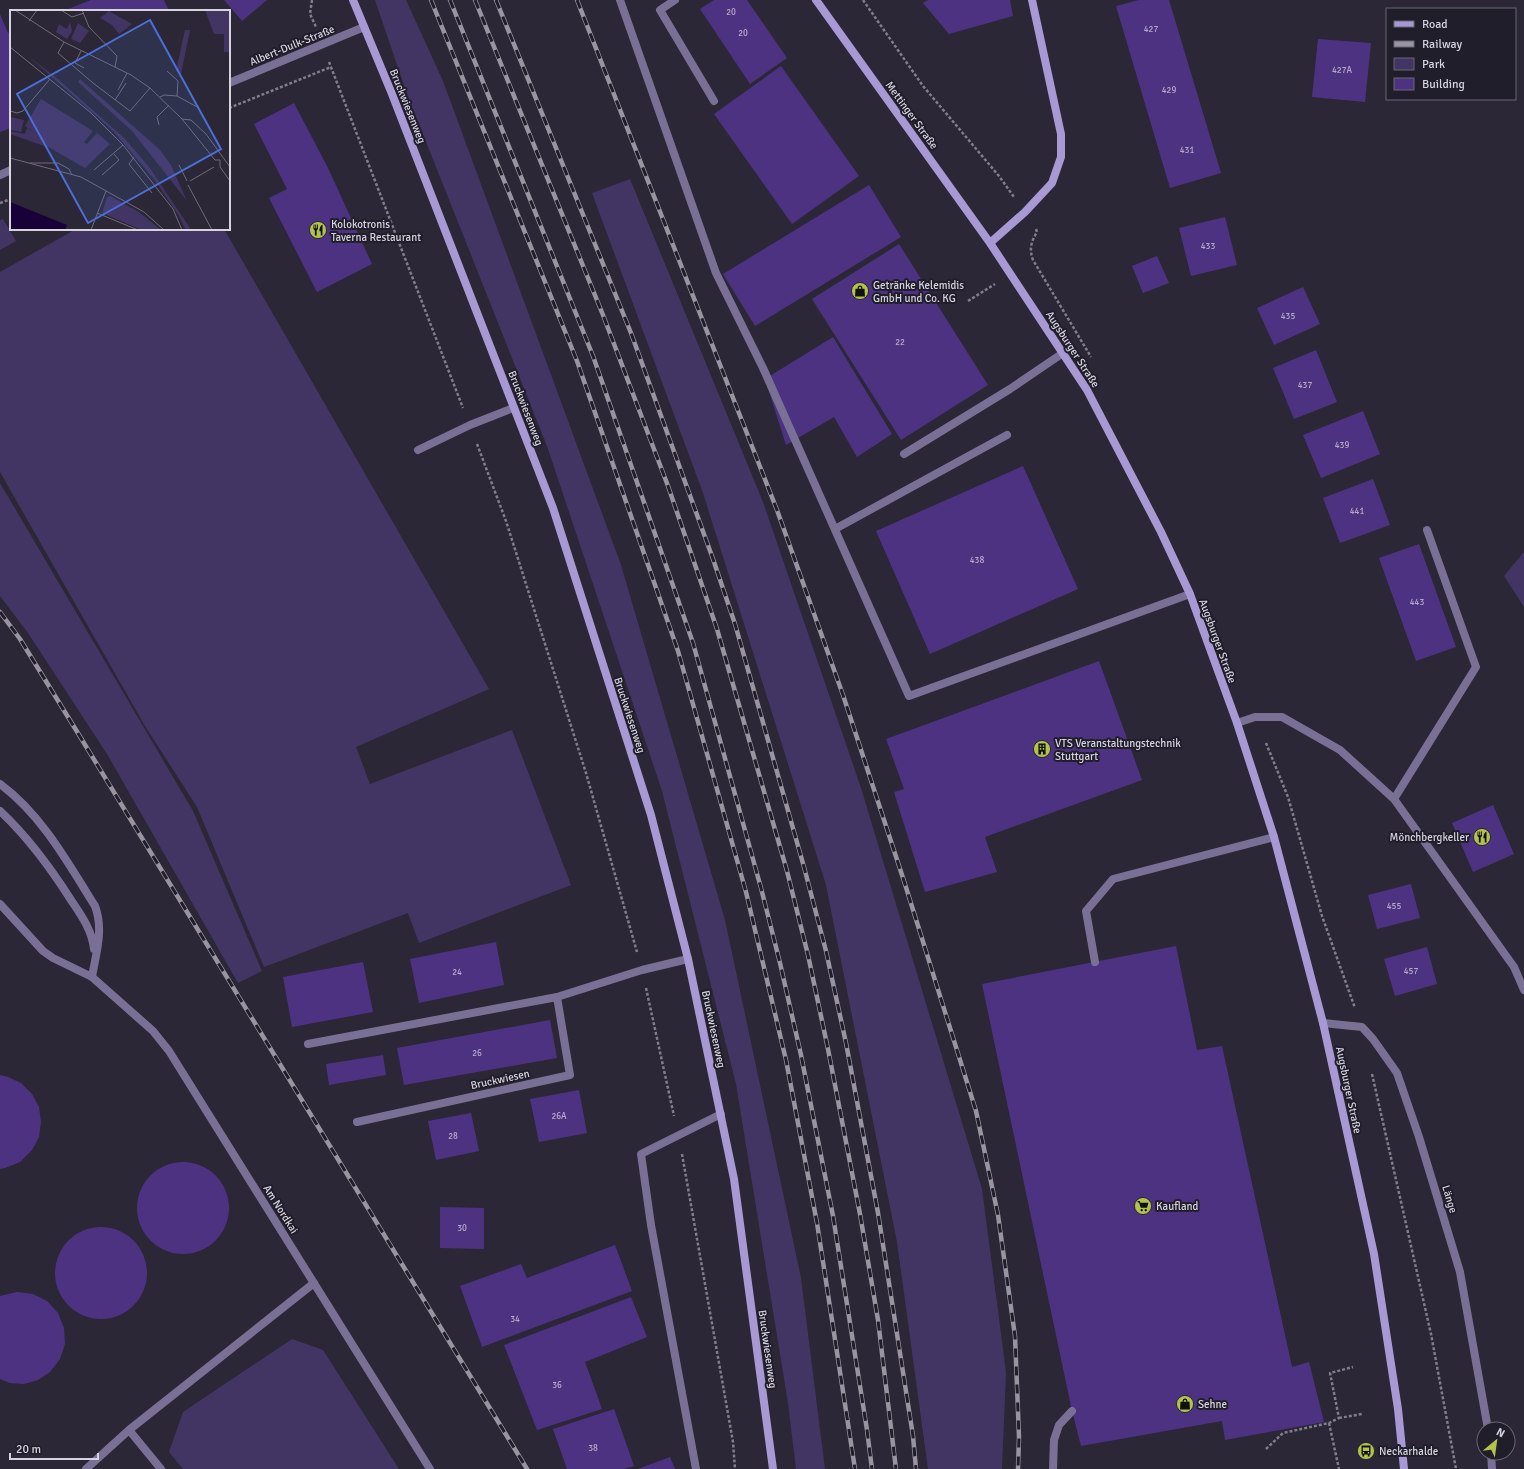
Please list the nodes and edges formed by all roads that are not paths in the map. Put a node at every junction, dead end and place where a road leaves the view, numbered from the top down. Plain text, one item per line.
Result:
1 (353, 0) edge
2 (620, 0) edge
3 (675, 0) edge
4 (816, 0) edge
5 (1032, 0) edge
6 (364, 27) junction
7 (230, 83) edge
8 (714, 100) dead end
9 (10, 170) edge
10 (0, 174) edge
11 (990, 243) junction
12 (1063, 353) junction
13 (513, 408) junction
14 (1006, 435) dead end
15 (418, 450) dead end
16 (904, 454) dead end
17 (835, 529) junction
18 (1427, 530) dead end
19 (1190, 594) junction
20 (1237, 723) junction
21 (0, 784) edge
22 (1394, 799) junction
23 (0, 811) edge
24 (1274, 837) junction
25 (0, 904) edge
26 (95, 958) junction
27 (688, 959) junction
28 (1095, 962) dead end
29 (92, 977) junction
30 (1524, 990) edge
31 (557, 997) junction
32 (1323, 1023) junction
33 (308, 1044) dead end
34 (720, 1114) junction
35 (357, 1122) dead end
36 (314, 1283) junction
37 (1072, 1411) dead end
38 (1487, 1421) edge
39 (130, 1430) junction
40 (86, 1469) edge
41 (161, 1469) edge
42 (430, 1469) edge
43 (696, 1469) edge
44 (773, 1469) edge
45 (1053, 1469) edge
46 (1404, 1469) edge

1 - 6 street, Bruckwiesenweg
2 - 17 street
3 - 8 street
4 - 11 street, Mettinger Straße
5 - 11 street
6 - 7 street, Albert-Dulk-Straße
6 - 13 street, Bruckwiesenweg
9 - 10 street
11 - 12 street, Augsburger Straße
12 - 16 street
12 - 19 street, Augsburger Straße
13 - 15 street
13 - 27 street, Bruckwiesenweg
14 - 17 street
17 - 19 street
18 - 22 street
19 - 20 street, Augsburger Straße
20 - 22 street
20 - 24 street, Augsburger Straße
21 - 26 street
22 - 30 street
23 - 26 street
24 - 28 street
24 - 32 street, Augsburger Straße
25 - 29 street, Am Nordkai
26 - 29 street
27 - 31 street
27 - 34 street, Bruckwiesenweg
29 - 36 street, Am Nordkai
31 - 33 street
31 - 35 street, Bruckwiesen
32 - 38 street, Länge
32 - 46 street, Augsburger Straße
34 - 43 street
34 - 44 street, Bruckwiesenweg
36 - 39 street
36 - 42 street, Am Nordkai
37 - 45 street
39 - 40 street
39 - 41 street

